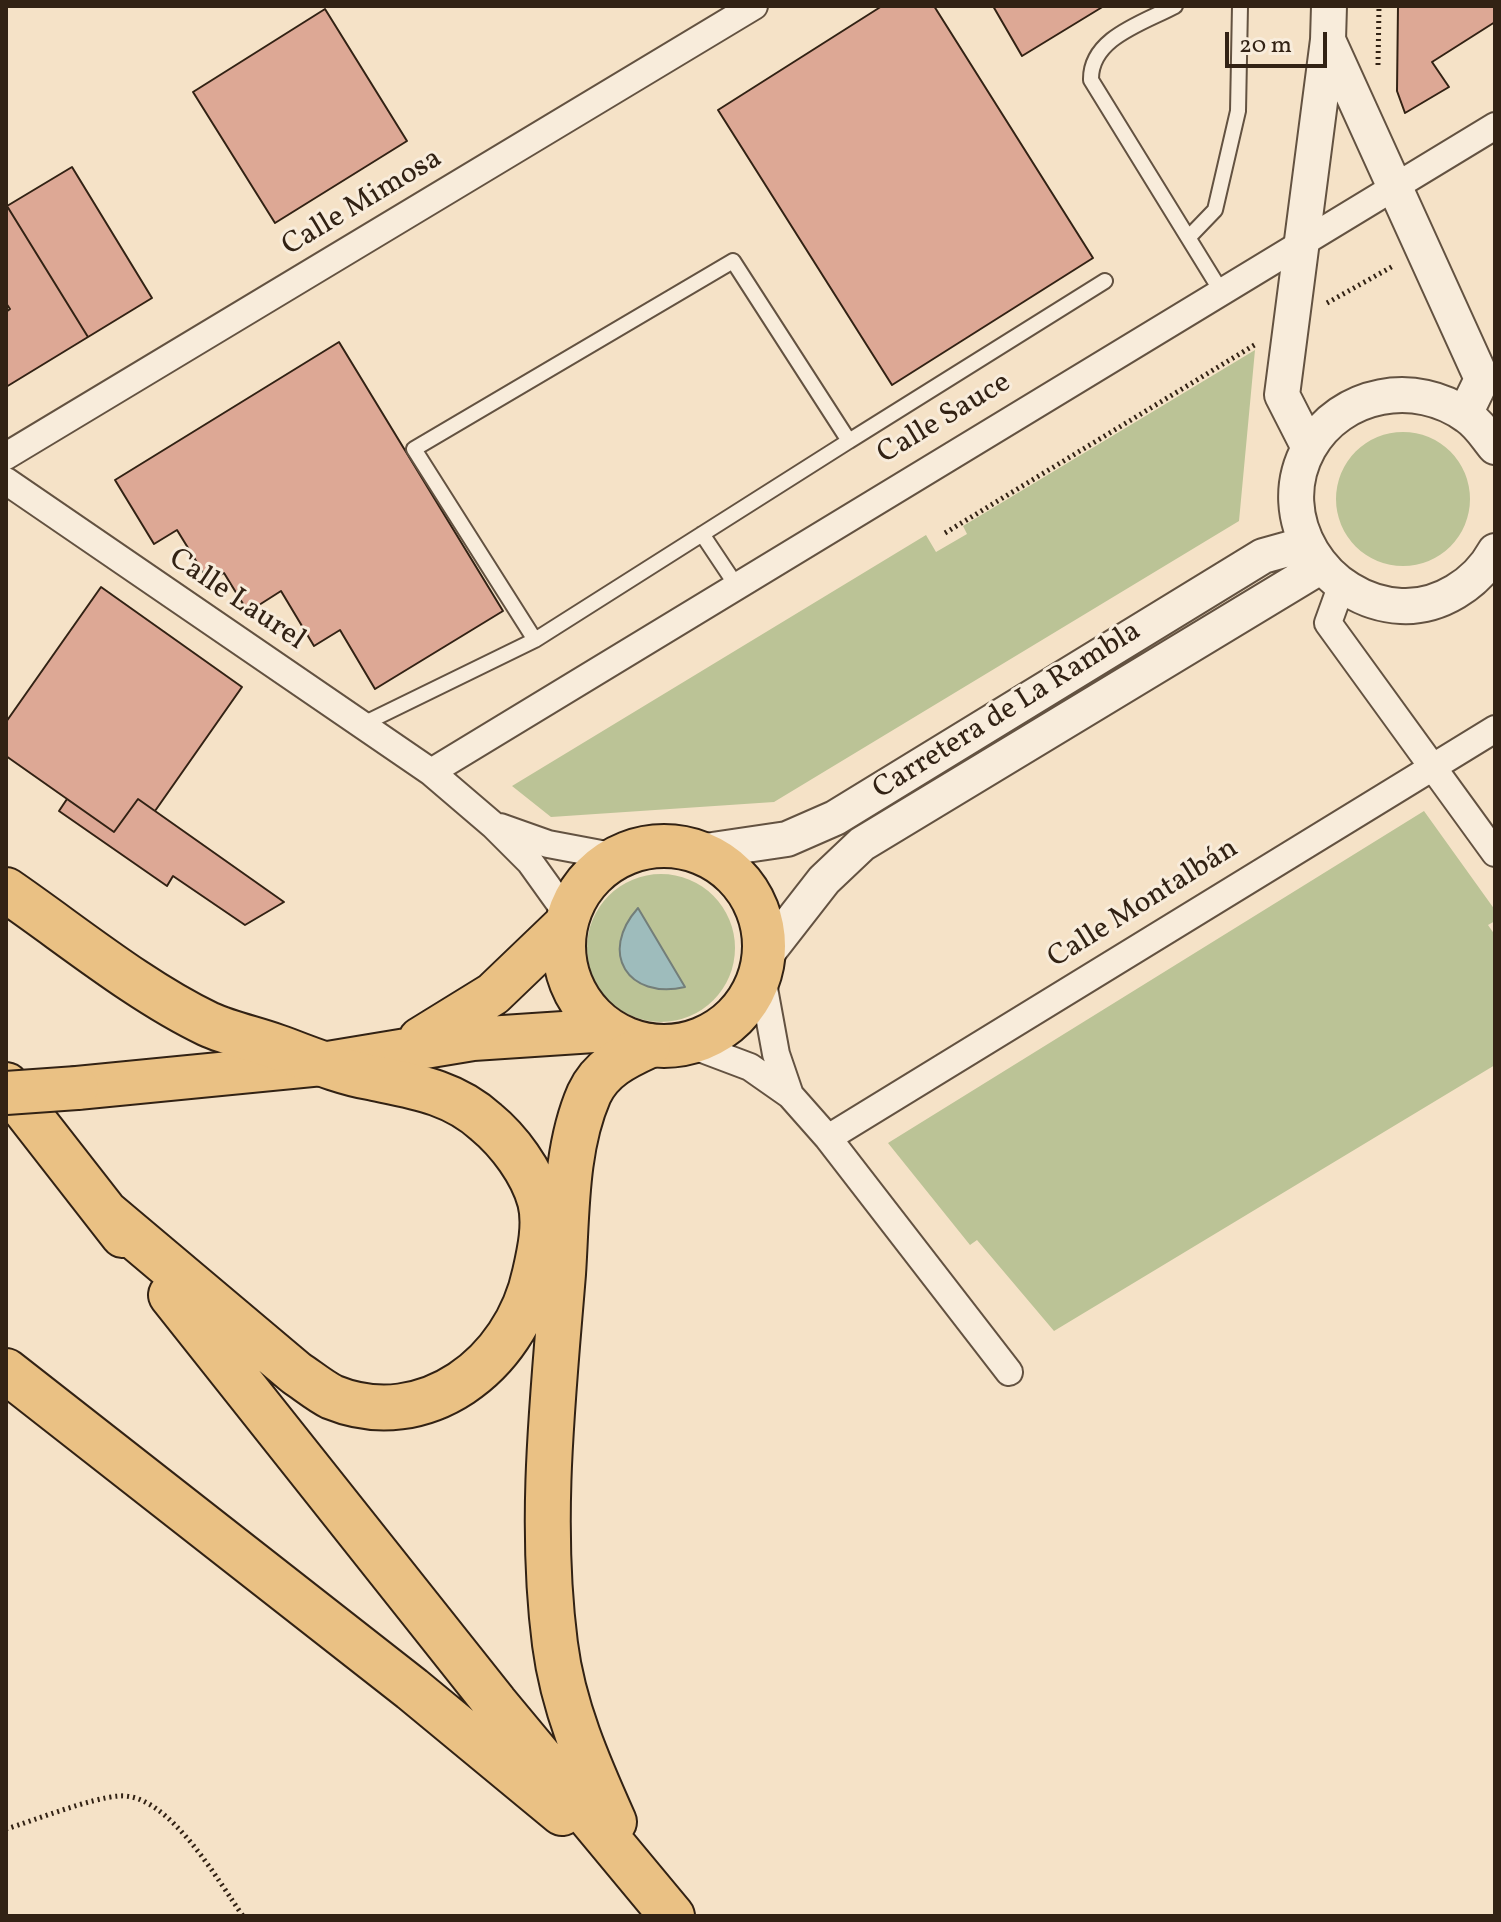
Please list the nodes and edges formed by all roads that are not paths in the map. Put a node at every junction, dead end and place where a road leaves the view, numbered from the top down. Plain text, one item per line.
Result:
1 (754, 6) edge
2 (1175, 6) edge
3 (1240, 6) edge
4 (1329, 6) edge
5 (1328, 40) junction
6 (1495, 126) edge
7 (1395, 187) junction
8 (1189, 237) junction
9 (1299, 244) junction
10 (1105, 281) dead end
11 (1221, 291) junction
12 (1485, 430) edge
13 (849, 441) junction
14 (1309, 448) junction
15 (6, 456) edge
16 (6, 481) edge
17 (702, 534) junction
18 (1495, 551) edge
19 (1322, 566) junction
20 (736, 585) junction
21 (535, 640) junction
22 (361, 725) junction
23 (1495, 729) edge
24 (1430, 766) junction
25 (431, 772) junction
26 (493, 825) junction
27 (699, 852) junction
28 (1495, 853) edge
29 (617, 857) junction
30 (6, 890) edge
31 (567, 920) junction
32 (763, 964) junction
33 (649, 1040) junction
34 (398, 1051) junction
35 (322, 1064) junction
36 (6, 1085) edge
37 (6, 1093) edge
38 (790, 1095) junction
39 (828, 1138) junction
40 (105, 1212) junction
41 (6, 1371) edge
42 (1009, 1372) dead end
43 (636, 1872) junction
44 (672, 1916) edge

1 - 15 street, Calle Mimosa
2 - 8 lane
3 - 8 lane
4 - 5 street
5 - 7 street
5 - 9 street
6 - 7 street, Calle Sauce
7 - 9 street, Calle Sauce
7 - 12 street
8 - 11 lane
9 - 11 street, Calle Sauce
9 - 14 street
10 - 13 lane
11 - 20 street, Calle Sauce
12 - 14 street
13 - 17 lane
13 - 21 lane
14 - 19 street
16 - 22 street, Calle Laurel
17 - 20 lane
17 - 21 lane
18 - 19 street
19 - 24 street
19 - 27 street, Carretera de La Rambla
19 - 32 street, Carretera de La Rambla
20 - 25 street, Calle Sauce
21 - 22 lane
22 - 25 street, Calle Laurel
23 - 24 street, Calle Montalbán
24 - 28 street
24 - 39 street, Calle Montalbán
25 - 26 street, Calle Laurel
26 - 29 street
26 - 31 street, Calle Laurel
27 - 29 main road
27 - 32 main road
29 - 31 main road
30 - 35 highway
31 - 33 main road
31 - 34 main road
32 - 33 main road
32 - 38 street
33 - 34 main road
33 - 38 street
33 - 43 highway
34 - 35 main road
35 - 37 main road, bridge
35 - 40 highway
36 - 40 highway
38 - 39 street
39 - 42 street
40 - 43 highway
41 - 43 highway
43 - 44 highway

